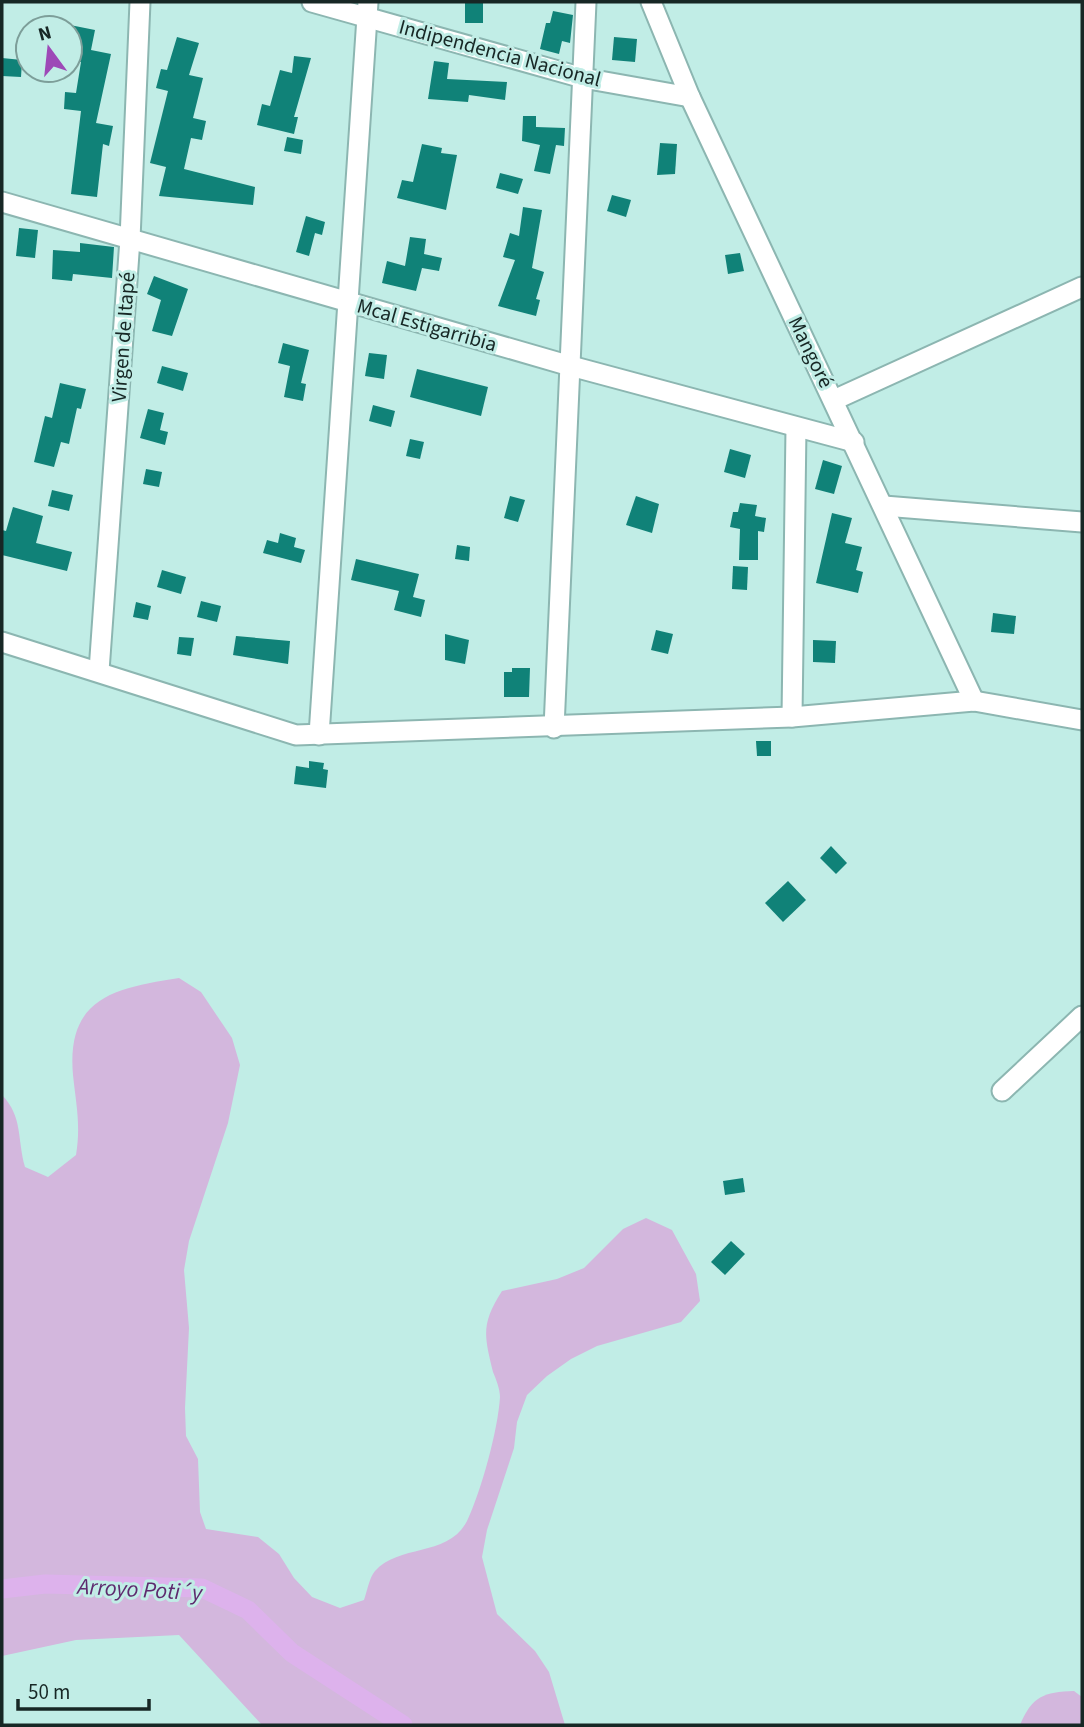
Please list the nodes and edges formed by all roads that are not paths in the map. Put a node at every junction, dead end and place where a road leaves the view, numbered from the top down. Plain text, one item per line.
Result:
1 (140, 2) edge
2 (312, 2) edge
3 (586, 2) edge
4 (651, 2) edge
5 (368, 9) edge
6 (583, 79) junction
7 (690, 97) junction
8 (2, 202) edge
9 (130, 239) junction
10 (1082, 287) edge
11 (350, 303) junction
12 (568, 365) junction
13 (834, 400) junction
14 (796, 428) junction
15 (854, 442) junction
16 (884, 506) junction
17 (1082, 522) edge
18 (2, 642) edge
19 (99, 671) junction
20 (974, 701) junction
21 (792, 717) junction
22 (1082, 720) edge
23 (554, 728) junction
24 (319, 735) junction
25 (1082, 1016) edge
26 (1002, 1091) dead end

1 - 9 street, Virgen de Itapé
2 - 5 street, Indipendencia Nacional
3 - 6 street
4 - 7 street, Mangoré
5 - 6 street, Indipendencia Nacional
5 - 11 street
6 - 7 street, Indipendencia Nacional
6 - 12 street
7 - 13 street, Mangoré
8 - 9 street, Mcal Estigarribia
9 - 11 street, Mcal Estigarribia
9 - 19 street, Virgen de Itapé
10 - 13 street
11 - 12 street, Mcal Estigarribia
11 - 24 street
12 - 14 street, Mcal Estigarribia
12 - 23 street
13 - 15 street, Mangoré
14 - 15 street, Mcal Estigarribia
14 - 21 street
15 - 16 street, Mangoré
16 - 17 street
16 - 20 street, Mangoré
18 - 19 street
19 - 24 street
20 - 21 street
20 - 22 street
21 - 23 street
23 - 24 street
25 - 26 street

